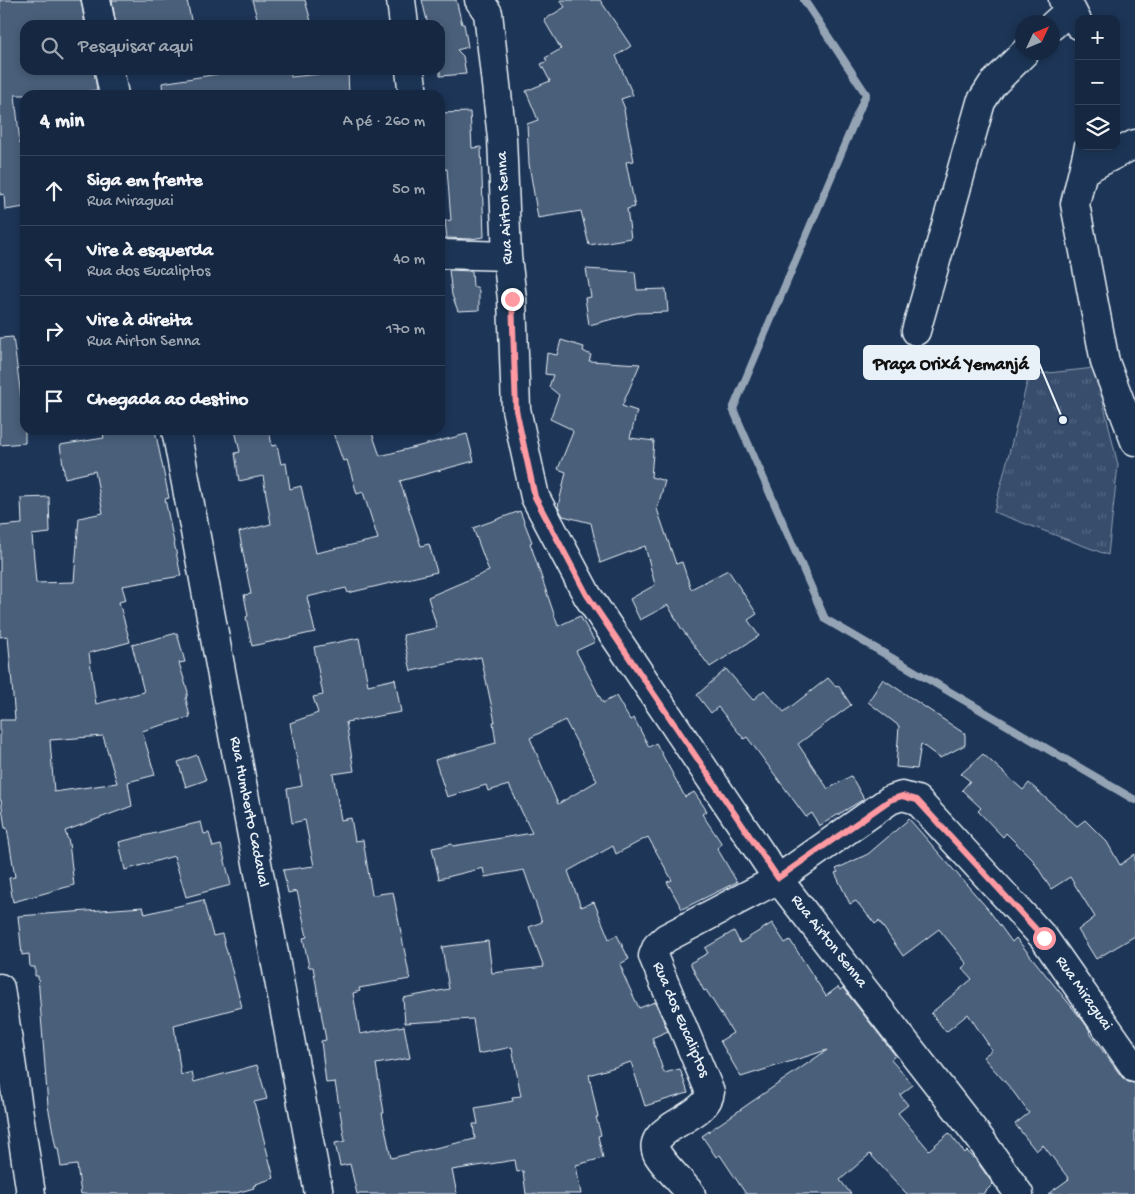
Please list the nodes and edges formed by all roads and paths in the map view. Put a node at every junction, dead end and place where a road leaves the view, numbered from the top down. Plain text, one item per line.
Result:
1 (96, 0) edge
2 (401, 0) edge
3 (479, 0) edge
4 (100, 20) edge
5 (403, 20) edge
6 (1018, 60) edge
7 (110, 75) edge
8 (411, 75) edge
9 (113, 90) edge
10 (412, 90) edge
11 (1135, 144) edge
12 (1086, 159) edge
13 (445, 254) edge
14 (507, 256) junction
15 (916, 331) dead end
16 (1128, 403) edge
17 (177, 435) edge
18 (1135, 441) edge
19 (902, 796) joint
20 (778, 878) junction
21 (0, 988) edge
22 (1135, 1068) edge
23 (31, 1194) edge
24 (319, 1194) edge
25 (691, 1194) edge
26 (1020, 1194) edge

1 - 4 street
2 - 5 street
3 - 14 street, Rua Airton Senna
6 - 15 street
7 - 9 street
8 - 10 street
11 - 12 street
12 - 16 street
13 - 14 street
14 - 20 street, Rua Airton Senna
16 - 18 street
17 - 24 street, Rua Humberto Cadaval
19 - 20 street, Rua dos Eucaliptos
19 - 22 street, Rua Miraguai
20 - 25 street, Rua dos Eucaliptos
20 - 26 street, Rua Airton Senna
21 - 23 street

